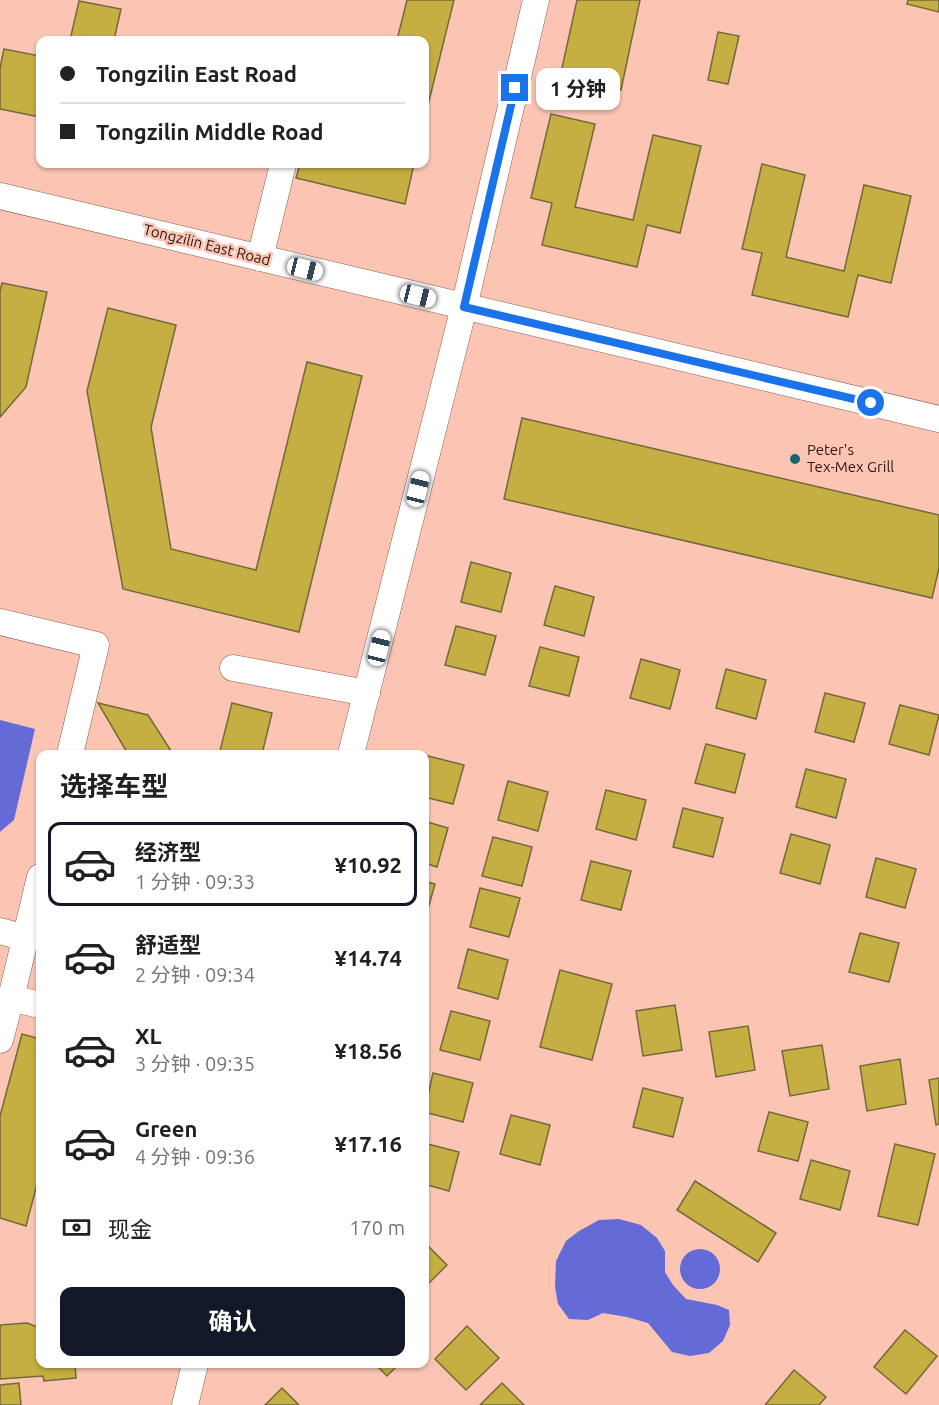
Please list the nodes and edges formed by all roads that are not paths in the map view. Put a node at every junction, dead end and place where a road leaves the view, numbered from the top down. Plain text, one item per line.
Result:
1 (536, 0) edge
2 (282, 168) edge
3 (0, 196) edge
4 (260, 258) junction
5 (464, 307) junction
6 (939, 419) edge
7 (0, 622) edge
8 (233, 668) dead end
9 (367, 693) junction
10 (71, 750) edge
11 (352, 750) edge
12 (36, 894) edge
13 (0, 931) edge
14 (26, 938) junction
15 (11, 998) junction
16 (36, 1004) edge
17 (0, 1040) edge
18 (194, 1368) edge
19 (185, 1405) edge

1 - 5 street
2 - 4 street
3 - 4 street, Tongzilin East Road
4 - 5 street, Tongzilin East Road
5 - 6 street, Tongzilin East Road
5 - 9 street
7 - 10 street
8 - 9 street
9 - 11 street
12 - 14 street
13 - 14 street
14 - 15 street
15 - 16 street
15 - 17 street
18 - 19 street

